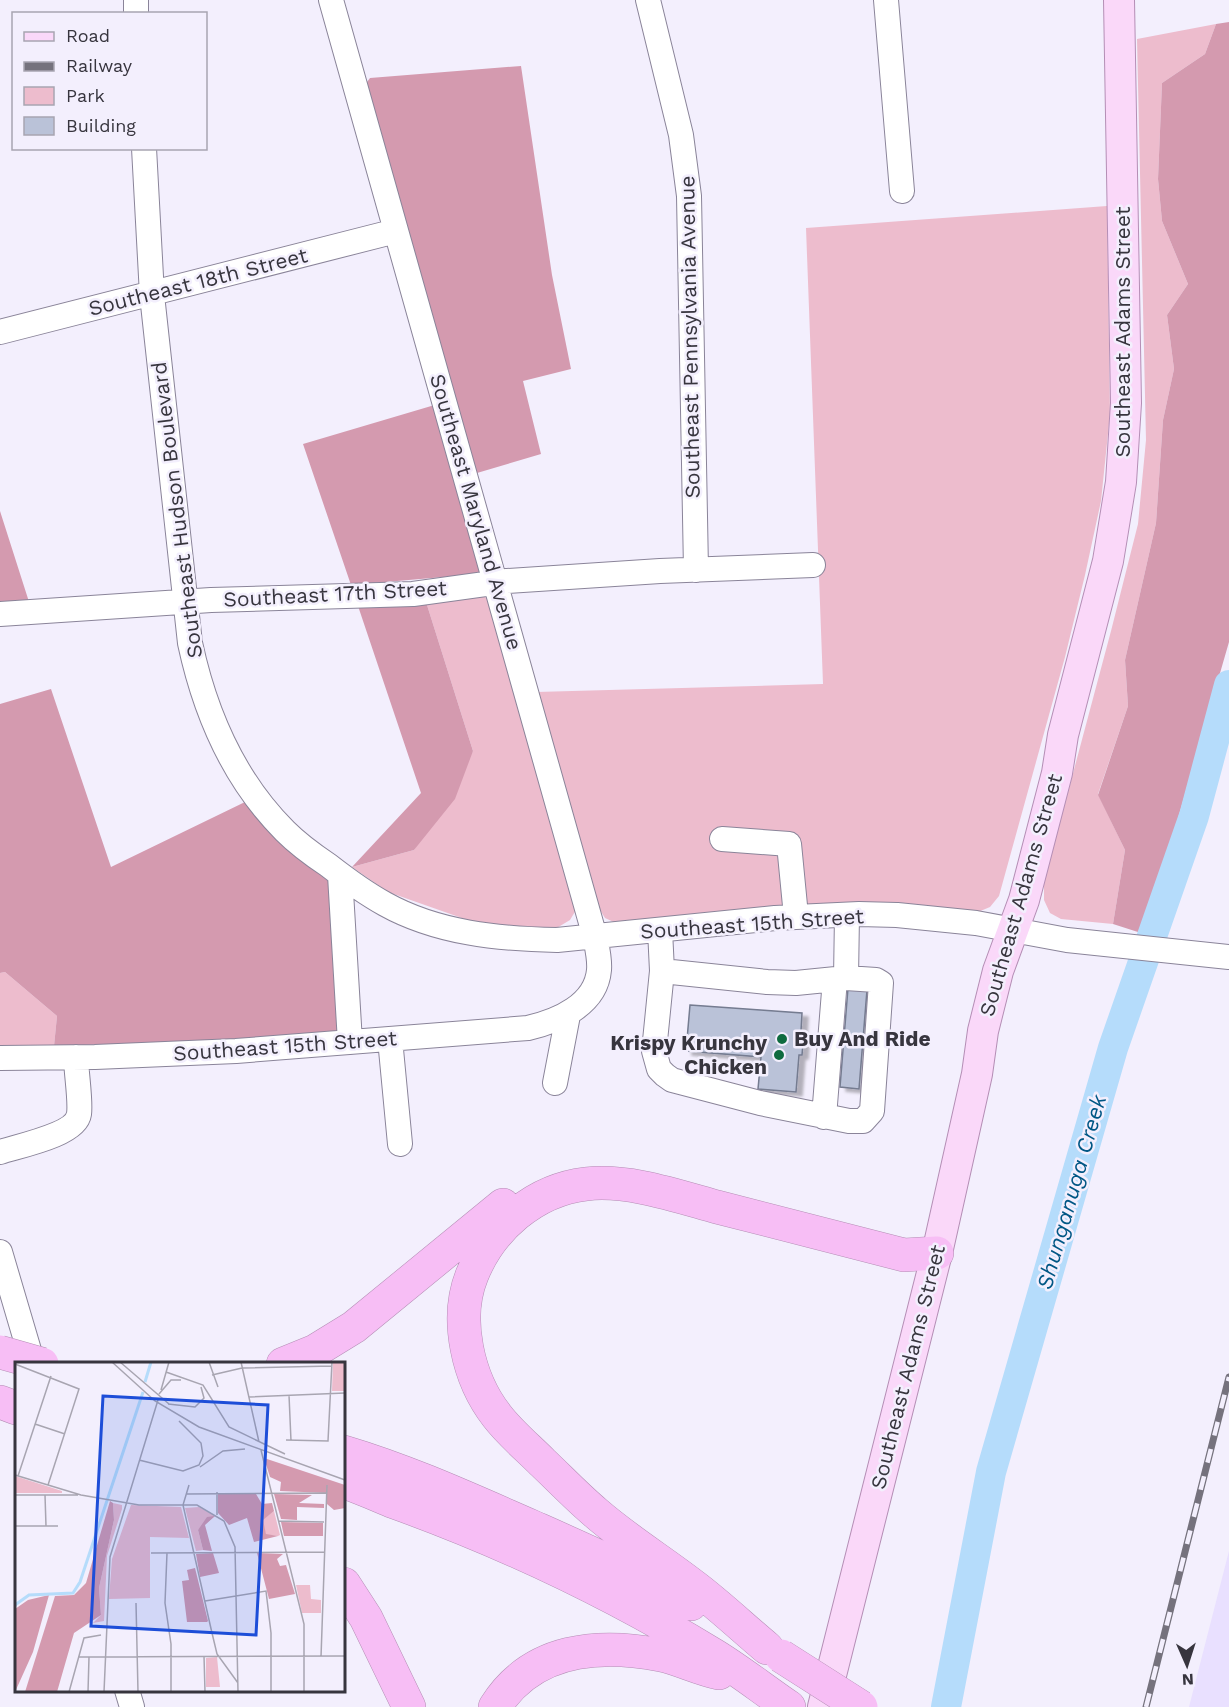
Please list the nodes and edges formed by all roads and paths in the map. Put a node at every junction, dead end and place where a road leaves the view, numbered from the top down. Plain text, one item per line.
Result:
1 (331, 0) edge
2 (648, 0) edge
3 (886, 0) edge
4 (1119, 0) edge
5 (144, 150) edge
6 (903, 191) dead end
7 (396, 231) junction
8 (152, 295) junction
9 (0, 332) edge
10 (813, 565) dead end
11 (696, 570) junction
12 (496, 582) junction
13 (185, 602) junction
14 (0, 614) edge
15 (722, 839) dead end
16 (340, 875) junction
17 (847, 915) junction
18 (796, 916) junction
19 (660, 930) junction
20 (1013, 931) junction
21 (595, 937) junction
22 (1227, 957) edge
23 (662, 971) junction
24 (840, 978) junction
25 (568, 1015) junction
26 (390, 1039) junction
27 (350, 1042) junction
28 (76, 1057) junction
29 (0, 1058) edge
30 (555, 1083) dead end
31 (824, 1117) junction
32 (400, 1144) dead end
33 (0, 1152) edge
34 (0, 1251) edge
35 (937, 1253) junction
36 (0, 1352) edge
37 (32, 1362) edge
38 (35, 1362) edge
39 (288, 1362) edge
40 (0, 1380) edge
41 (15, 1385) edge
42 (0, 1402) edge
43 (15, 1408) edge
44 (345, 1452) edge
45 (345, 1482) edge
46 (345, 1586) edge
47 (774, 1652) junction
48 (128, 1692) edge
49 (769, 1694) edge
50 (132, 1707) edge
51 (410, 1707) edge
52 (495, 1707) edge
53 (823, 1707) edge
54 (861, 1707) edge

1 - 7 street, Southeast Maryland Avenue
2 - 11 street, Southeast Pennsylvania Avenue
3 - 6 street
4 - 20 main road, Southeast Adams Street
5 - 8 street, Southeast Hudson Boulevard
7 - 8 street, Southeast 18th Street
7 - 12 street, Southeast Maryland Avenue
8 - 9 street, Southeast 18th Street
8 - 13 street, Southeast Hudson Boulevard
10 - 11 street, Southeast 17th Street
11 - 12 street, Southeast 17th Street
12 - 13 street, Southeast 17th Street
12 - 21 street, Southeast Maryland Avenue
13 - 14 street, Southeast 17th Street
13 - 16 street, Southeast Hudson Boulevard
15 - 18 street
16 - 21 street, Southeast Hudson Boulevard
16 - 27 street
17 - 18 street, Southeast 15th Street
17 - 20 street, Southeast 15th Street
17 - 24 street
18 - 19 street, Southeast 15th Street
19 - 21 street, Southeast 15th Street
19 - 23 street
20 - 22 street, Southeast 15th Street
20 - 35 main road, Southeast Adams Street
21 - 25 street, Southeast Maryland Avenue
23 - 24 street
23 - 31 street
24 - 31 street
24 - 31 street
25 - 26 street, Southeast 15th Street
25 - 30 street
26 - 27 street, Southeast 15th Street
26 - 32 street
27 - 28 street, Southeast 15th Street
28 - 29 street, Southeast 15th Street
28 - 33 street
34 - 37 street
35 - 39 highway
35 - 47 highway
35 - 53 main road, Southeast Adams Street
36 - 38 highway, bridge
40 - 41 highway
42 - 43 highway
44 - 47 highway
45 - 49 highway
46 - 51 highway
47 - 54 highway, bridge
48 - 50 street
49 - 52 highway

